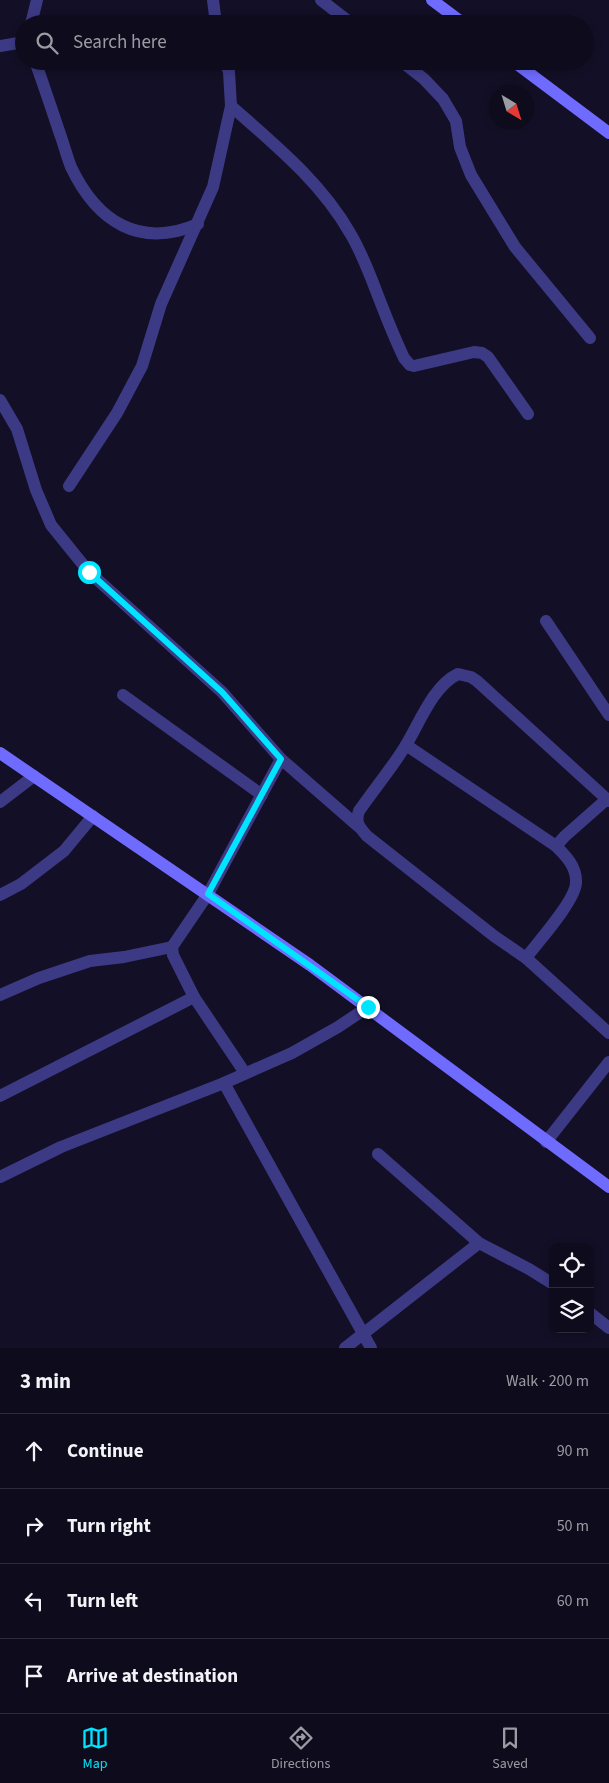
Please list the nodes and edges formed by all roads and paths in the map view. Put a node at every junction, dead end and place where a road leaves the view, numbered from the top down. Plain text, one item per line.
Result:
1 (37, 0) edge
2 (213, 0) edge
3 (321, 0) edge
4 (433, 0) edge
5 (33, 15) edge
6 (215, 15) edge
7 (340, 15) edge
8 (452, 15) edge
9 (15, 42) edge
10 (1, 43) edge
11 (38, 70) edge
12 (228, 70) edge
13 (412, 70) edge
14 (526, 70) edge
15 (231, 106) junction
16 (609, 133) edge
17 (198, 224) junction
18 (590, 338) dead end
19 (0, 400) edge
20 (528, 414) dead end
21 (69, 486) dead end
22 (546, 621) dead end
23 (123, 695) dead end
24 (609, 715) edge
25 (406, 745) junction
26 (0, 753) edge
27 (281, 759) junction
28 (34, 776) junction
29 (262, 795) junction
30 (608, 800) edge
31 (0, 802) edge
32 (92, 816) junction
33 (359, 827) junction
34 (556, 846) junction
35 (208, 894) junction
36 (0, 895) edge
37 (172, 948) junction
38 (526, 958) junction
39 (0, 995) edge
40 (194, 997) junction
41 (368, 1007) junction
42 (609, 1033) edge
43 (609, 1062) edge
44 (245, 1073) junction
45 (224, 1082) junction
46 (0, 1096) edge
47 (546, 1142) junction
48 (378, 1154) dead end
49 (0, 1177) edge
50 (609, 1187) edge
51 (479, 1243) junction
52 (549, 1282) edge
53 (594, 1316) edge
54 (609, 1328) edge
55 (362, 1334) junction
56 (345, 1348) edge
57 (372, 1348) edge

1 - 5 street
2 - 6 street
3 - 7 street
4 - 8 street
9 - 10 street
11 - 17 street
12 - 15 street
13 - 18 street
14 - 16 street
15 - 17 street
15 - 20 street
17 - 21 street
19 - 27 street
22 - 24 street
23 - 29 street
25 - 30 street
25 - 33 street
25 - 34 street
26 - 28 street
27 - 29 street
27 - 33 street
28 - 31 street
28 - 32 street
29 - 35 street
30 - 34 street
32 - 35 street
32 - 36 street
33 - 38 street
34 - 38 street
35 - 37 street
35 - 41 street
37 - 39 street
37 - 40 street
38 - 42 street
40 - 44 street
40 - 46 street
41 - 44 street
41 - 47 street
43 - 47 street
44 - 45 street
45 - 49 street
45 - 55 street
47 - 50 street
48 - 51 street
51 - 52 street
51 - 55 street
53 - 54 street
55 - 56 street
55 - 57 street

